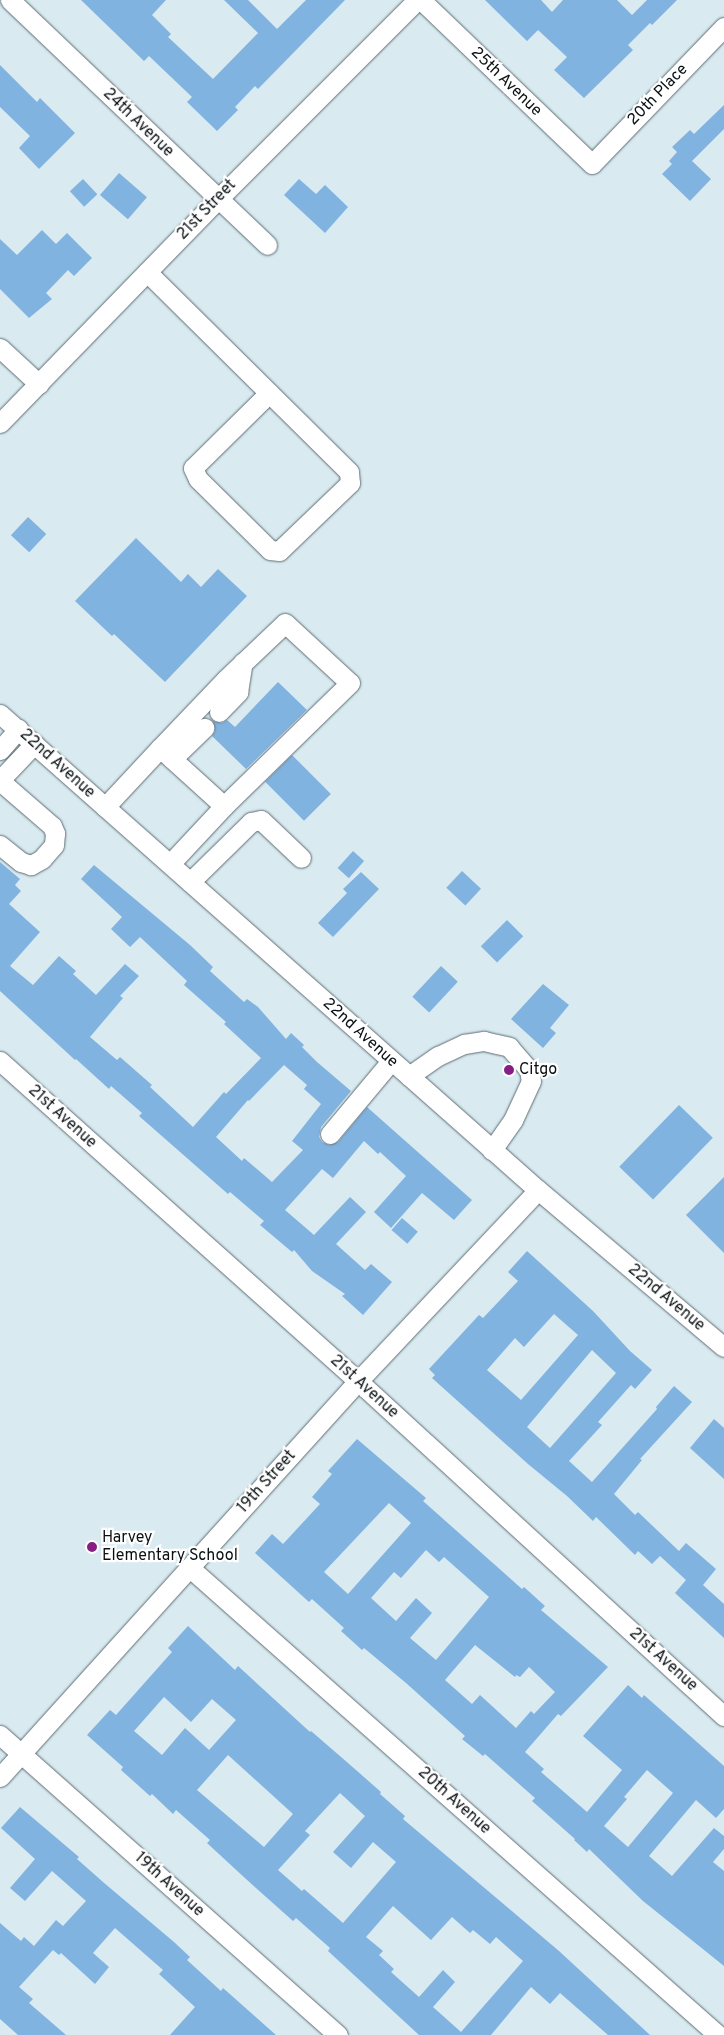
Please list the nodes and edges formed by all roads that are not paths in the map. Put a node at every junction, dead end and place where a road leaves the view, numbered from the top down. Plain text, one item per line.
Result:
1 (10, 0) edge
2 (419, 0) edge
3 (724, 27) edge
4 (592, 164) joint
5 (218, 200) junction
6 (267, 245) dead end
7 (147, 272) junction
8 (0, 348) edge
9 (39, 384) junction
10 (269, 393) junction
11 (0, 423) edge
12 (243, 662) junction
13 (219, 712) dead end
14 (0, 714) edge
15 (204, 728) dead end
16 (18, 730) junction
17 (34, 744) junction
18 (0, 750) edge
19 (166, 753) junction
20 (0, 780) edge
21 (224, 806) junction
22 (105, 807) junction
23 (0, 844) edge
24 (301, 858) dead end
25 (170, 864) junction
26 (190, 882) junction
27 (0, 1061) edge
28 (392, 1061) junction
29 (409, 1076) junction
30 (330, 1134) dead end
31 (492, 1150) junction
32 (538, 1190) junction
33 (724, 1348) edge
34 (358, 1381) junction
35 (190, 1568) junction
36 (724, 1716) edge
37 (0, 1735) edge
38 (21, 1754) junction
39 (0, 1777) edge
40 (338, 2035) edge
41 (718, 2035) edge

1 - 5 street, 24th Avenue
2 - 4 street, 25th Avenue
2 - 5 street, 21st Street
3 - 4 street, 20th Place
5 - 6 street, 24th Avenue
5 - 7 street, 21st Street
7 - 9 street, 21st Street
7 - 10 street
8 - 9 street
9 - 11 street, 21st Street
10 - 10 street
12 - 13 street
12 - 19 street
12 - 21 street
14 - 16 street, 22nd Avenue
15 - 19 street
16 - 17 street, 22nd Avenue
16 - 18 street
17 - 20 street
17 - 22 street, 22nd Avenue
19 - 21 street
19 - 22 street
20 - 23 street
21 - 25 street
22 - 25 street, 22nd Avenue
24 - 26 street
25 - 26 street, 22nd Avenue
26 - 28 street, 22nd Avenue
27 - 34 street, 21st Avenue
28 - 29 street, 22nd Avenue
28 - 30 street
29 - 31 street, 22nd Avenue
29 - 31 street
31 - 32 street, 22nd Avenue
32 - 33 street, 22nd Avenue
32 - 34 street, 19th Street
34 - 35 street, 19th Street
34 - 36 street, 21st Avenue
35 - 38 street, 19th Street
35 - 41 street, 20th Avenue
37 - 38 street, 19th Avenue
38 - 39 street, 19th Street
38 - 40 street, 19th Avenue

